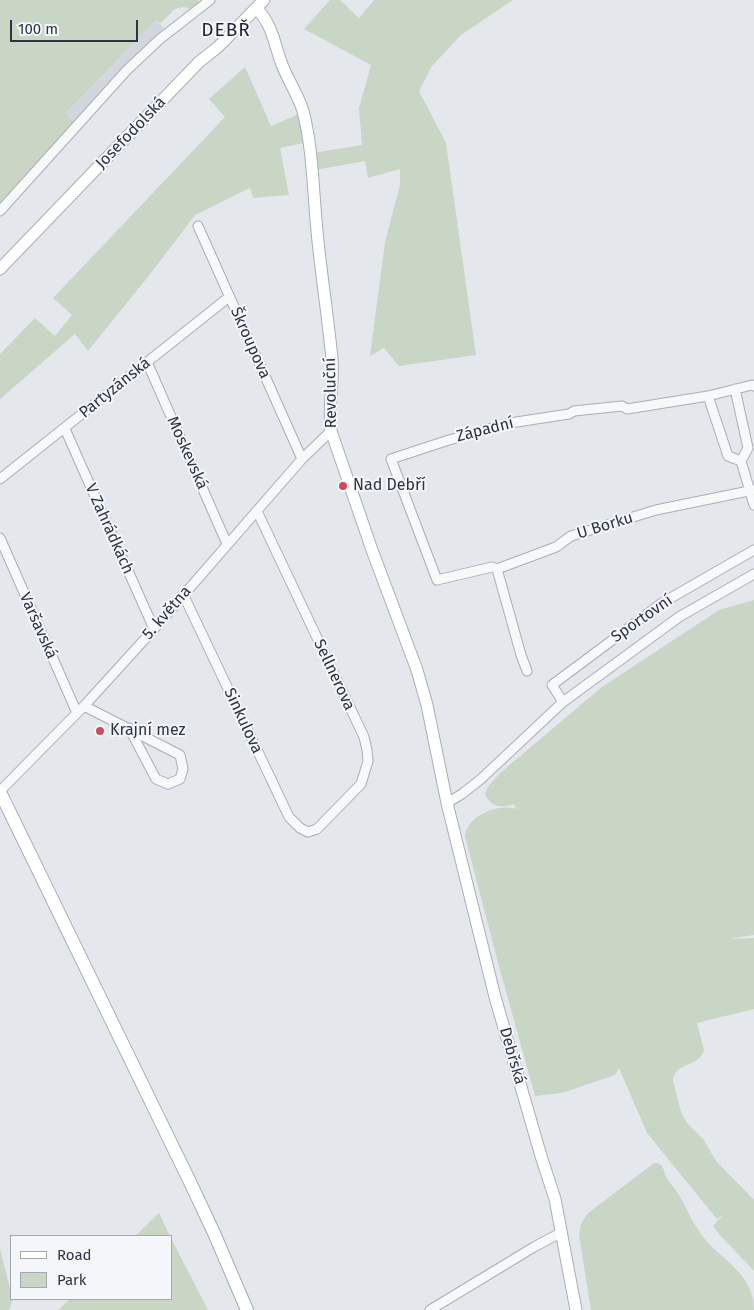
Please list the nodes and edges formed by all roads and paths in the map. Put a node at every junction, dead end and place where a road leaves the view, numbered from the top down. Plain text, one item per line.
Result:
1 (210, 0) edge
2 (260, 4) edge
3 (0, 211) edge
4 (198, 226) dead end
5 (0, 269) edge
6 (229, 297) junction
7 (147, 362) junction
8 (754, 386) edge
9 (736, 389) junction
10 (708, 396) junction
11 (65, 429) junction
12 (331, 431) junction
13 (302, 459) junction
14 (741, 461) junction
15 (0, 479) edge
16 (752, 490) edge
17 (754, 505) edge
18 (257, 511) junction
19 (0, 538) edge
20 (227, 544) junction
21 (754, 550) edge
22 (497, 569) junction
23 (754, 574) edge
24 (437, 580) joint
25 (183, 594) junction
26 (154, 629) junction
27 (527, 672) dead end
28 (563, 702) junction
29 (84, 706) junction
30 (77, 714) junction
31 (129, 728) junction
32 (0, 792) edge
33 (446, 803) junction
34 (317, 829) joint
35 (562, 1232) junction
36 (247, 1310) edge
37 (430, 1310) edge
38 (576, 1310) edge

1 - 3 street
2 - 5 main road, Josefodolská
2 - 12 main road, Revoluční
4 - 6 street, Škroupova
6 - 7 street, Partyzánská
6 - 13 street, Škroupova
7 - 11 street, Partyzánská
7 - 20 street, Moskevská
8 - 9 street, Západní
9 - 10 street, Západní
9 - 14 street
10 - 14 street
10 - 24 street, Západní
11 - 15 street, Partyzánská
11 - 26 street, V Zahrádkách
12 - 13 street, 5. května
12 - 33 main road, Revoluční
13 - 18 street, 5. května
14 - 16 street
16 - 17 street
16 - 22 street, U Borku
18 - 20 street, 5. května
18 - 34 street, Sellnerova
19 - 30 street, Varšavská
20 - 25 street, 5. května
21 - 28 street, Sportovní
22 - 24 street, U Borku
22 - 27 street
23 - 28 street, Sportovní
25 - 26 street, 5. května
25 - 34 street, Sinkulova
26 - 29 street, 5. května
28 - 33 street, Sportovní
29 - 30 street, 5. května
29 - 31 street
30 - 32 street, 5. května
31 - 31 street
32 - 36 main road
33 - 35 main road, Debřská
35 - 37 street
35 - 38 main road, Debřská

